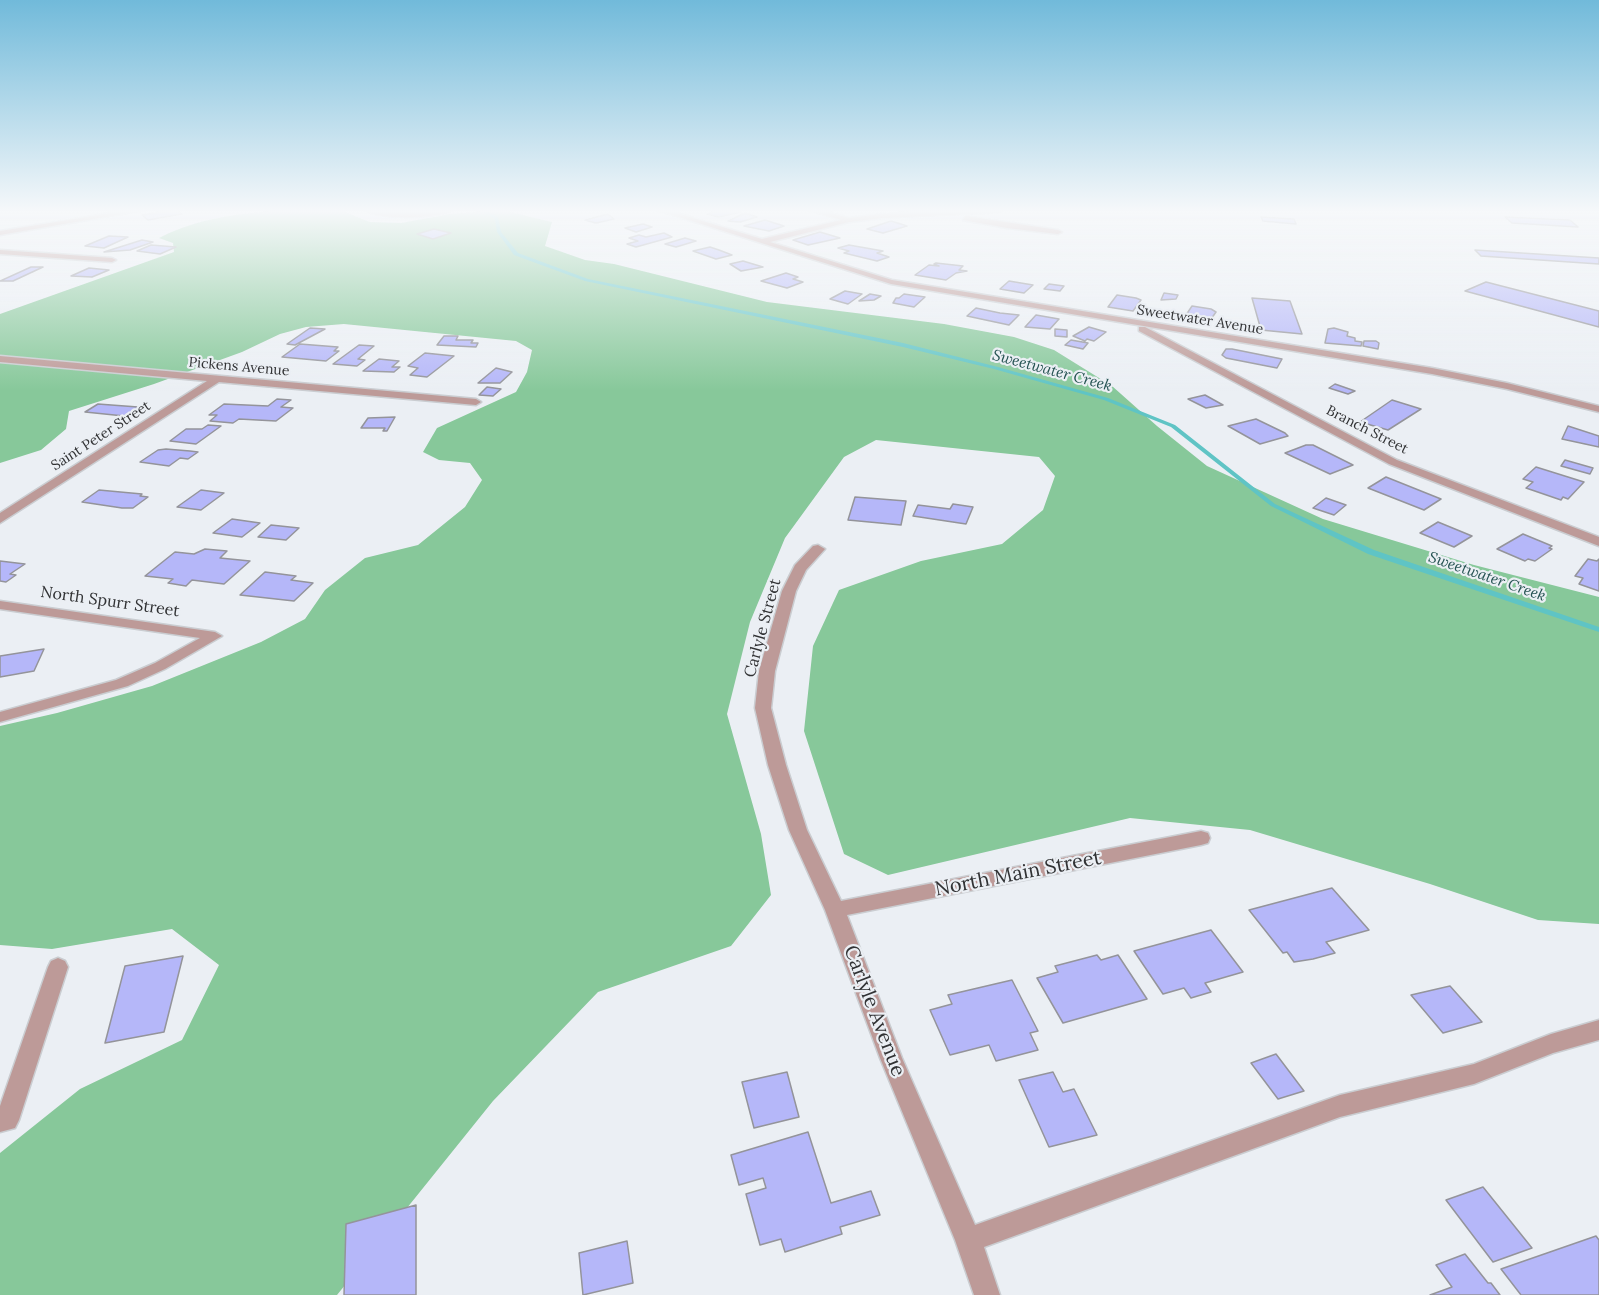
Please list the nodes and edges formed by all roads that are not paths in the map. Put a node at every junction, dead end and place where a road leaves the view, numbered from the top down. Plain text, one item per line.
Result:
1 (853, 270) edge
2 (1131, 323) junction
3 (0, 359) edge
4 (217, 379) junction
5 (476, 402) dead end
6 (1599, 409) edge
7 (0, 519) edge
8 (1599, 542) edge
9 (818, 549) dead end
10 (0, 605) edge
11 (0, 717) edge
12 (767, 725) joint
13 (1201, 838) dead end
14 (835, 910) junction
15 (58, 967) dead end
16 (1599, 1030) edge
17 (3, 1120) edge
18 (968, 1240) junction
19 (987, 1295) edge

1 - 2 street, Sweetwater Avenue
2 - 6 street, Sweetwater Avenue
2 - 8 street, Branch Street
3 - 4 street, Pickens Avenue
4 - 5 street, Pickens Avenue
4 - 7 street, Saint Peter Street
9 - 12 street, Carlyle Street
10 - 11 street, North Spurr Street
12 - 14 street, Carlyle Avenue
13 - 14 street, North Main Street
14 - 18 street, Carlyle Avenue
15 - 17 street
16 - 18 street
18 - 19 street, Carlyle Avenue

